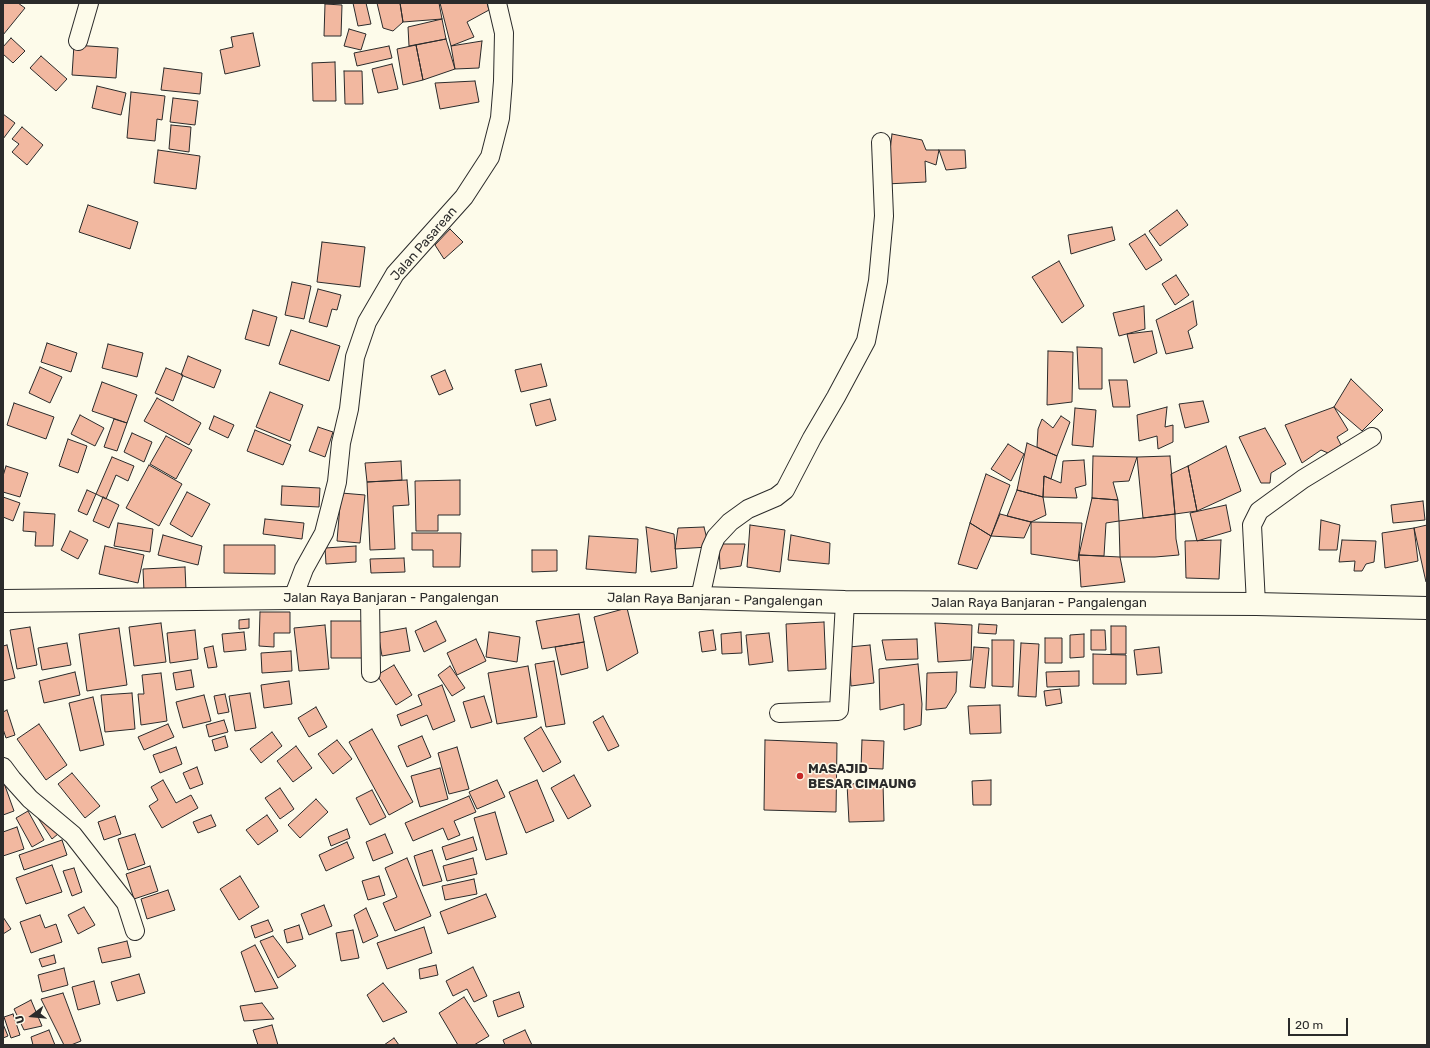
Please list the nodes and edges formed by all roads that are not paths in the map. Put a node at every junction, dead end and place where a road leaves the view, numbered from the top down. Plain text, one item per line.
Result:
1 (89, 3) edge
2 (497, 3) edge
3 (78, 41) dead end
4 (881, 142) dead end
5 (1372, 437) dead end
6 (293, 598) junction
7 (370, 598) junction
8 (700, 598) junction
9 (3, 601) edge
10 (845, 602) junction
11 (1256, 604) junction
12 (1427, 608) edge
13 (371, 673) dead end
14 (779, 713) dead end
15 (3, 767) edge
16 (135, 931) dead end

1 - 3 street
2 - 6 street, Jalan Pasarean
4 - 8 street
5 - 11 street
6 - 7 main road, Jalan Raya Banjaran - Pangalengan
6 - 9 main road, Jalan Raya Banjaran - Pangalengan
7 - 8 main road, Jalan Raya Banjaran - Pangalengan
7 - 13 street
8 - 10 main road, Jalan Raya Banjaran - Pangalengan
10 - 11 main road, Jalan Raya Banjaran - Pangalengan
10 - 14 street
11 - 12 main road, Jalan Raya Banjaran - Pangalengan
15 - 16 street

